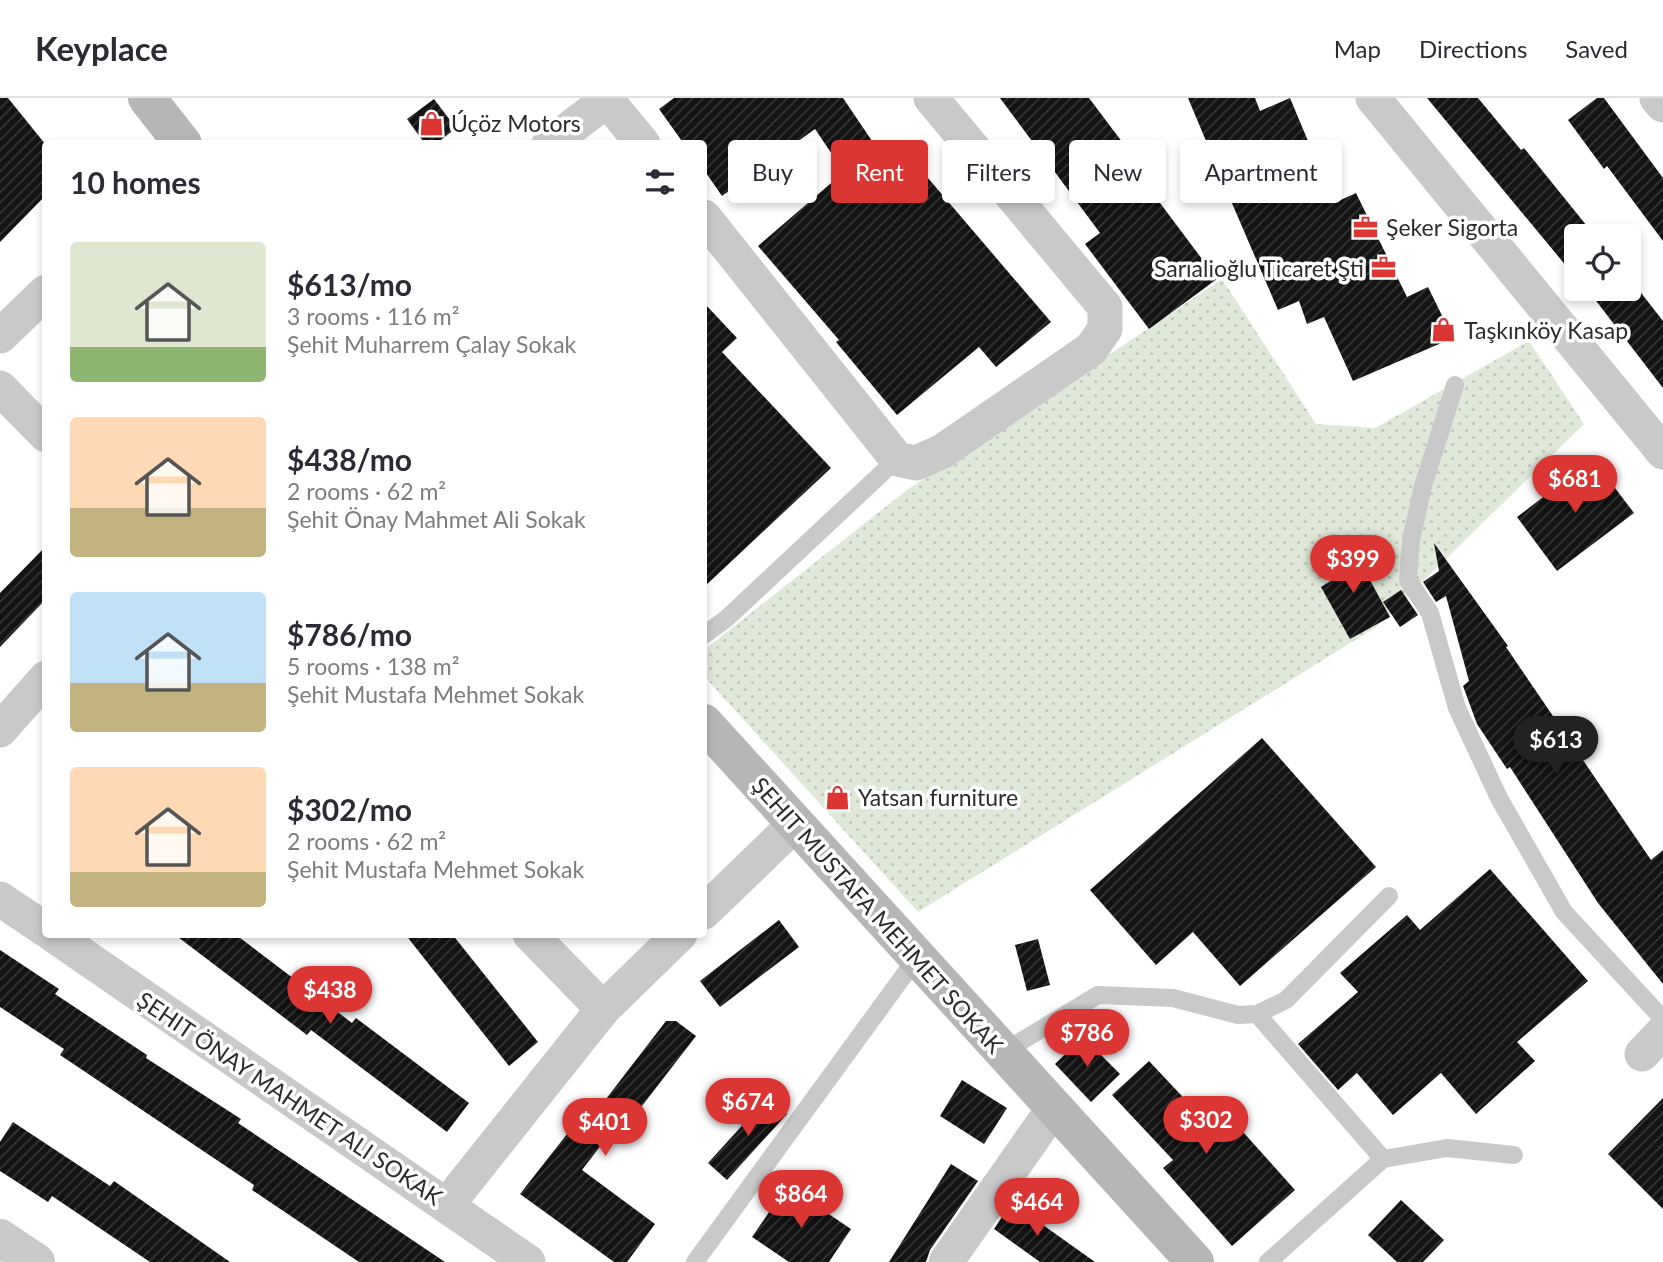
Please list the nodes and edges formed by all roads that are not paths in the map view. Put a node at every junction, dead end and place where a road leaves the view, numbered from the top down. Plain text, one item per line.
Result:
1 (147, 98) edge
2 (931, 98) edge
3 (1373, 98) edge
4 (1657, 98) edge
5 (608, 99) edge
6 (1663, 105) edge
7 (180, 140) edge
8 (554, 140) edge
9 (640, 140) edge
10 (707, 221) edge
11 (42, 296) edge
12 (0, 336) edge
13 (1455, 385) dead end
14 (0, 388) edge
15 (42, 431) edge
16 (1663, 451) edge
17 (897, 459) junction
18 (707, 633) edge
19 (42, 683) edge
20 (707, 726) edge
21 (0, 730) edge
22 (795, 824) junction
23 (1388, 896) dead end
24 (0, 899) edge
25 (707, 909) edge
26 (42, 927) edge
27 (58, 938) edge
28 (534, 938) edge
29 (676, 938) edge
30 (918, 956) junction
31 (603, 1009) junction
32 (1256, 1014) junction
33 (1663, 1019) edge
34 (1003, 1052) junction
35 (1054, 1108) junction
36 (1514, 1155) dead end
37 (1383, 1159) junction
38 (447, 1205) junction
39 (0, 1238) edge
40 (36, 1262) edge
41 (528, 1262) edge
42 (695, 1262) edge
43 (946, 1262) edge
44 (1195, 1262) edge
45 (1268, 1262) edge

1 - 7 main road
2 - 17 street
3 - 16 street
4 - 6 street
5 - 8 street
5 - 9 street
10 - 17 street
11 - 12 street
13 - 33 lane
14 - 15 street
17 - 18 lane
19 - 21 street
20 - 22 main road, ŞEHIT MUSTAFA MEHMET SOKAK
22 - 25 street
22 - 30 main road, ŞEHIT MUSTAFA MEHMET SOKAK
23 - 32 lane
24 - 26 street
27 - 38 street, ŞEHIT ÖNAY MAHMET ALI SOKAK
28 - 31 street
29 - 31 street
30 - 34 main road, ŞEHIT MUSTAFA MEHMET SOKAK
30 - 42 lane
31 - 38 street
32 - 34 lane
32 - 37 lane
34 - 35 main road, ŞEHIT MUSTAFA MEHMET SOKAK
35 - 43 street
35 - 44 main road, ŞEHIT MUSTAFA MEHMET SOKAK
36 - 37 lane
37 - 45 lane
38 - 41 street, ŞEHIT ÖNAY MAHMET ALI SOKAK
39 - 40 street

